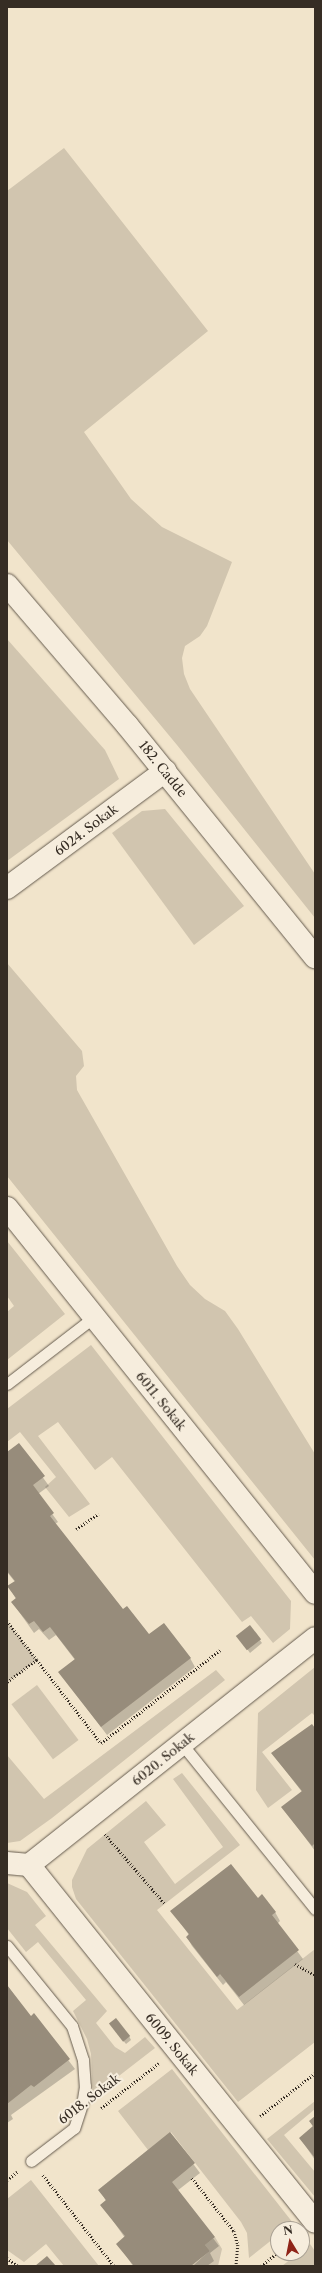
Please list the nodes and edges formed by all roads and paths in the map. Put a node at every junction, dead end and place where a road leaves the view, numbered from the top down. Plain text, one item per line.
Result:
1 (7, 585) edge
2 (165, 771) junction
3 (7, 888) edge
4 (315, 957) edge
5 (7, 1208) edge
6 (94, 1317) junction
7 (7, 1384) edge
8 (98, 1514) dead end
9 (76, 1529) dead end
10 (315, 1593) edge
11 (7, 1620) edge
12 (315, 1638) edge
13 (220, 1650) dead end
14 (38, 1660) junction
15 (7, 1683) edge
16 (182, 1744) junction
17 (104, 1834) dead end
18 (7, 1863) edge
19 (29, 1865) junction
20 (165, 1904) dead end
21 (315, 1909) edge
22 (7, 1946) edge
23 (295, 1964) dead end
24 (315, 1975) edge
25 (164, 2059) dead end
26 (315, 2073) edge
27 (253, 2121) dead end
28 (74, 2128) junction
29 (31, 2161) joint
30 (192, 2178) dead end
31 (315, 2222) edge
32 (7, 2258) edge
33 (270, 2258) edge
34 (18, 2266) edge
35 (114, 2266) edge
36 (236, 2266) edge
37 (260, 2266) edge

1 - 2 street, 182. Cadde
2 - 3 street, 6024. Sokak
2 - 4 street, 182. Cadde
5 - 6 street, 6011. Sokak
6 - 7 lane
6 - 10 street, 6011. Sokak
8 - 9 path
11 - 14 path
12 - 16 street, 6020. Sokak
13 - 14 path
14 - 15 path
16 - 19 street, 6020. Sokak
16 - 21 lane
17 - 20 path
18 - 19 street
19 - 31 street, 6009. Sokak
22 - 28 lane
23 - 24 path
25 - 28 path, 6018. Sokak
26 - 27 path
28 - 29 lane, 6018. Sokak
29 - 35 path
30 - 36 path
32 - 34 path
33 - 37 path

